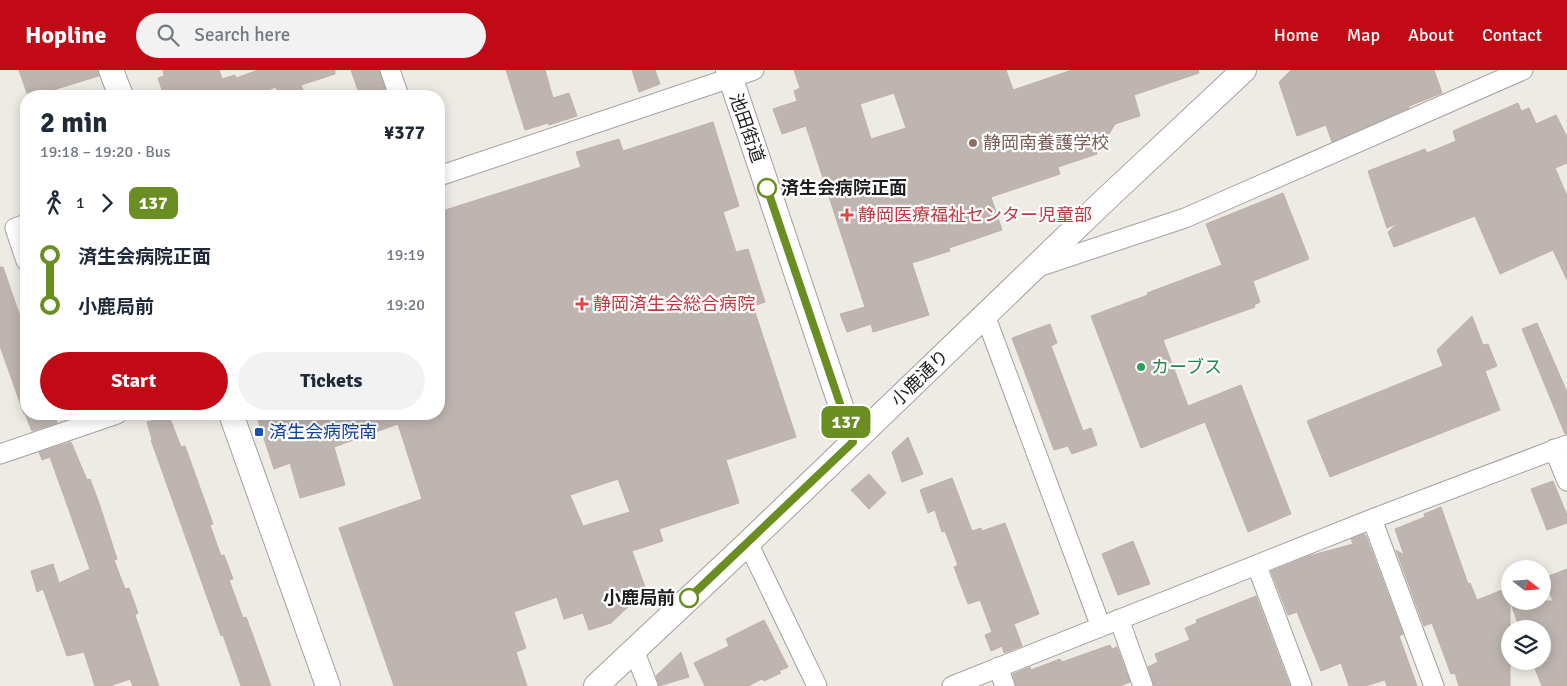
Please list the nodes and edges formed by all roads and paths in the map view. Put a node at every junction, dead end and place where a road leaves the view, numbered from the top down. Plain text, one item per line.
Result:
1 (111, 70) edge
2 (390, 70) edge
3 (754, 70) edge
4 (1244, 70) edge
5 (1523, 70) edge
6 (729, 74) edge
7 (119, 90) edge
8 (397, 90) edge
9 (445, 174) edge
10 (20, 226) edge
11 (20, 243) edge
12 (1034, 268) junction
13 (985, 315) junction
14 (80, 420) edge
15 (233, 420) edge
16 (853, 442) junction
17 (1561, 447) edge
18 (0, 454) edge
19 (1567, 480) edge
20 (1372, 519) junction
21 (748, 543) junction
22 (1258, 566) junction
23 (1119, 619) junction
24 (1101, 626) junction
25 (634, 650) junction
26 (998, 668) junction
27 (328, 686) edge
28 (596, 686) edge
29 (648, 686) edge
30 (817, 686) edge
31 (952, 686) edge
32 (1005, 686) edge
33 (1143, 686) edge
34 (1302, 686) edge
35 (1434, 686) edge

1 - 7 street
2 - 8 street
3 - 6 street
4 - 12 street, 小鹿通り
5 - 12 street
6 - 9 street
6 - 16 street, 池田街道
10 - 11 street
12 - 13 street, 小鹿通り
13 - 16 street, 小鹿通り
13 - 24 street
14 - 18 street
15 - 27 street
16 - 21 street, 小鹿通り
17 - 19 street
17 - 20 street
20 - 22 street
20 - 35 street
21 - 25 street, 小鹿通り
21 - 30 street
22 - 23 street
22 - 34 street
23 - 24 street
23 - 33 street
24 - 26 street
25 - 28 street, 小鹿通り
25 - 29 street
26 - 31 street
26 - 32 street

